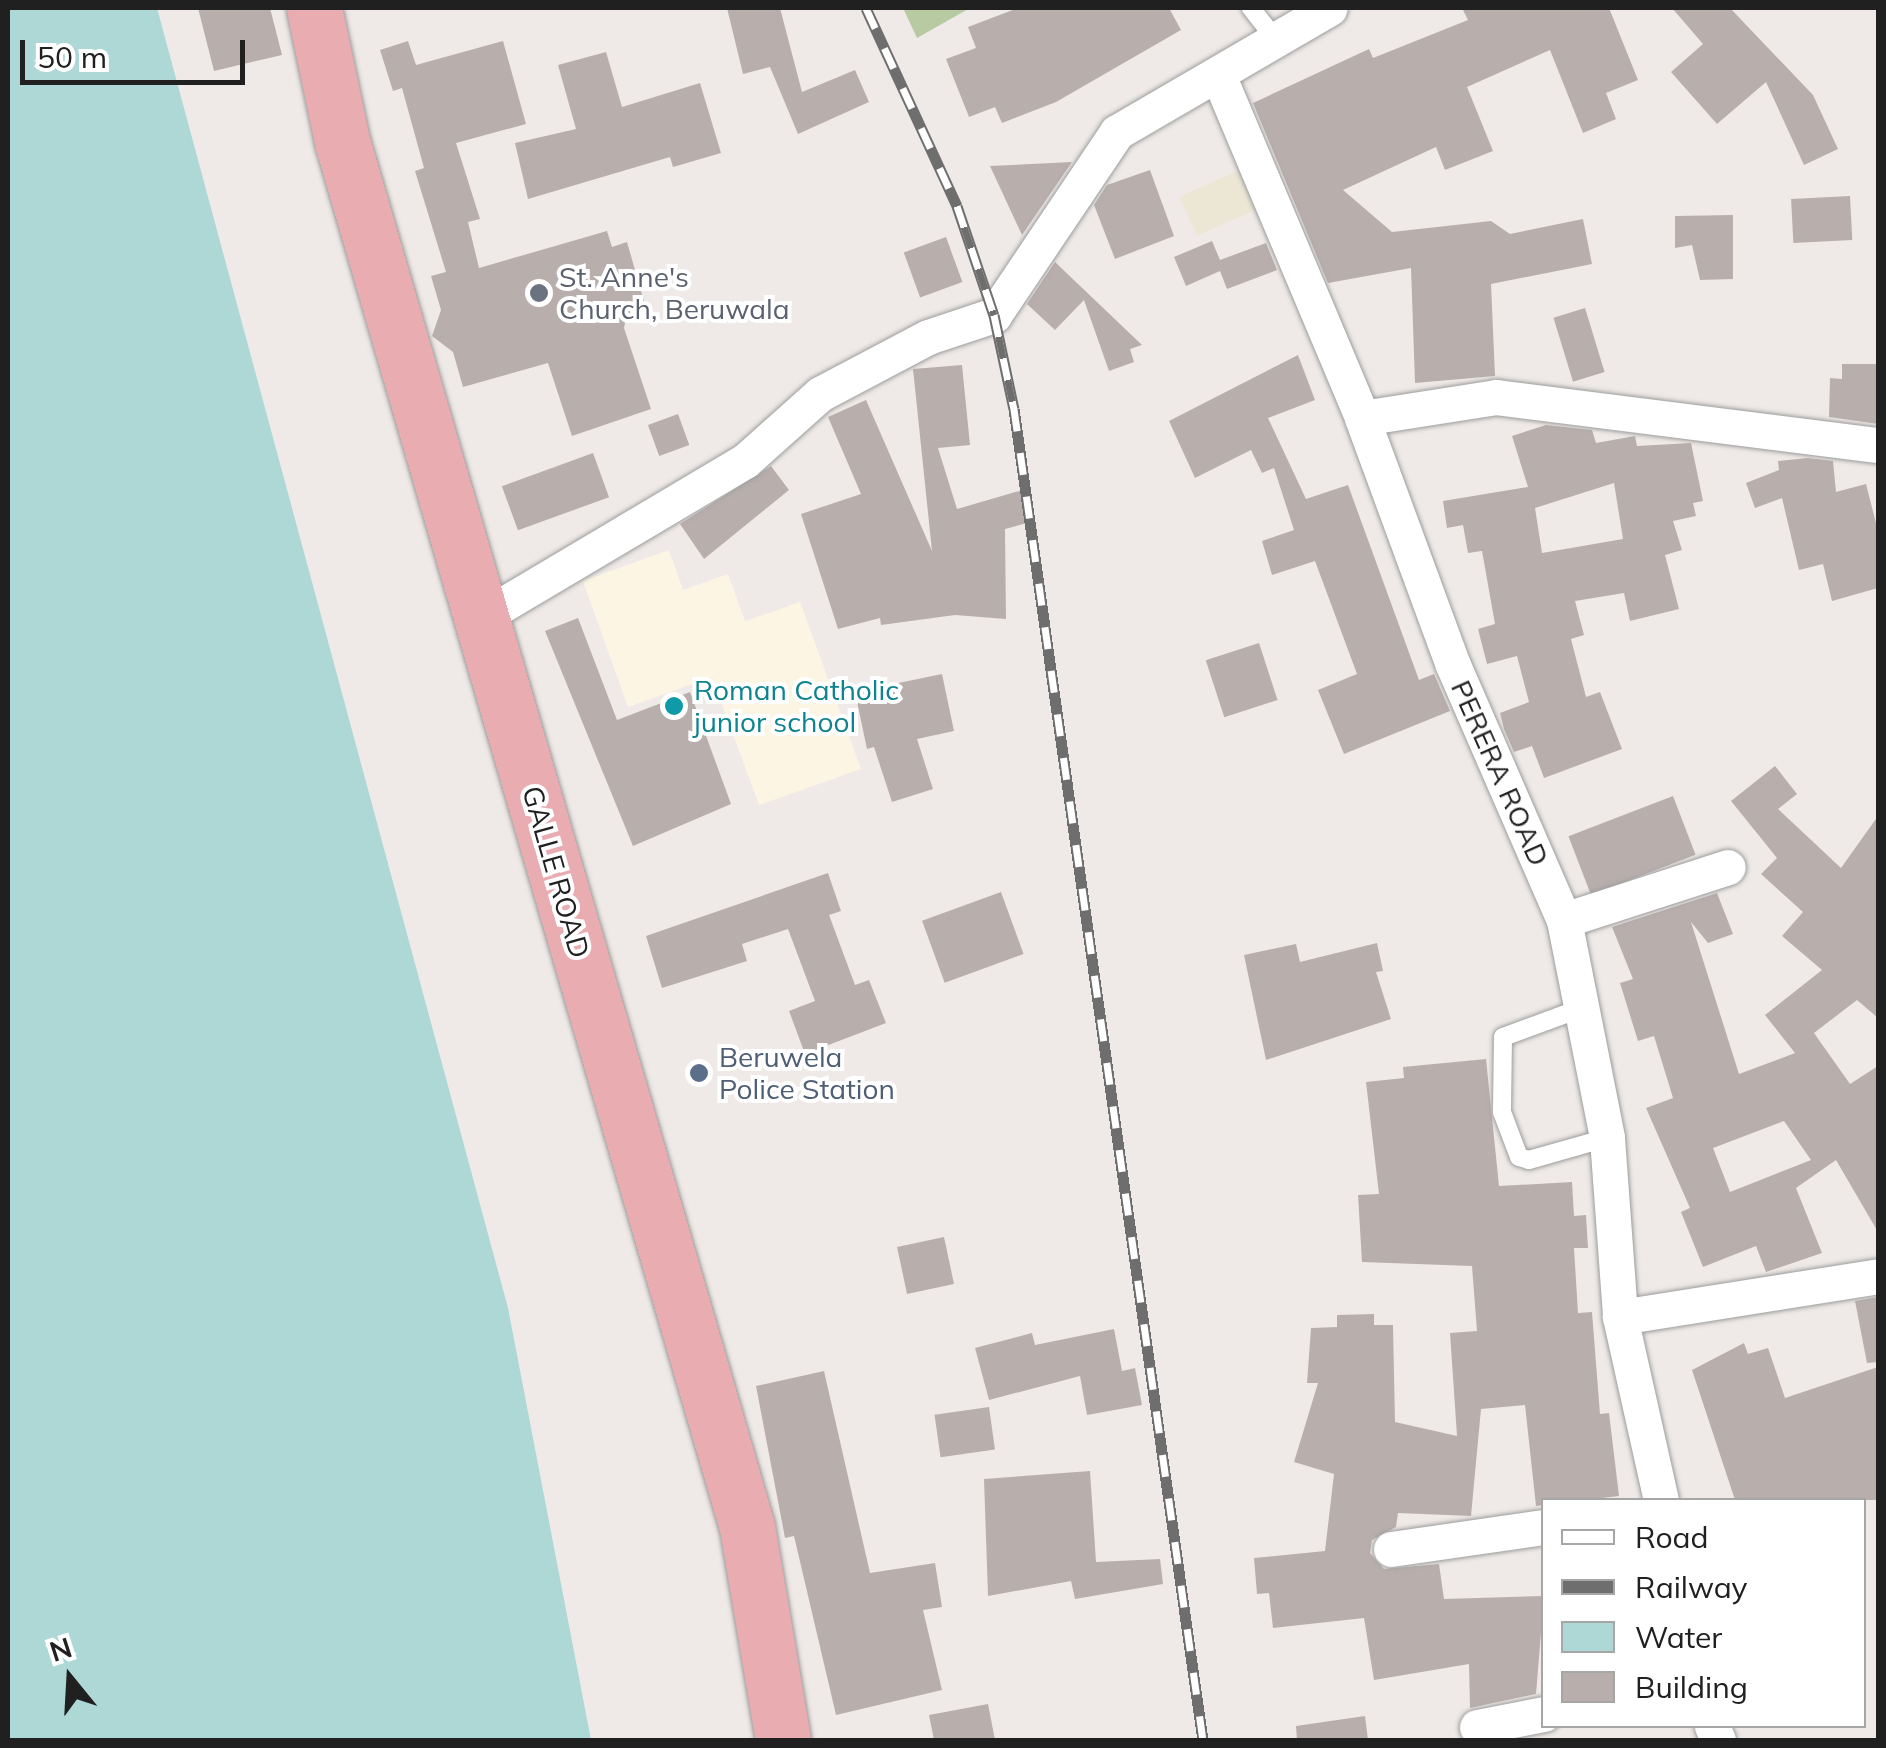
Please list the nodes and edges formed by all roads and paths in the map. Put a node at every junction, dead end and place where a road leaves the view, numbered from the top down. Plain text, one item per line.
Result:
1 (314, 8) edge
2 (1251, 8) edge
3 (1330, 8) edge
4 (1276, 40) junction
5 (1218, 77) junction
6 (1362, 418) junction
7 (1878, 445) edge
8 (482, 617) junction
9 (1728, 867) dead end
10 (1564, 920) junction
11 (1582, 1008) junction
12 (1607, 1138) junction
13 (1878, 1276) edge
14 (1620, 1317) junction
15 (1661, 1498) edge
16 (1541, 1527) edge
17 (1391, 1549) dead end
18 (1541, 1715) edge
19 (1477, 1727) dead end
20 (783, 1740) edge

1 - 8 highway, GALLE ROAD
2 - 4 lane
3 - 4 street
4 - 5 street
5 - 6 street, PERERA ROAD
5 - 8 street
6 - 7 street
6 - 10 street, PERERA ROAD
8 - 20 highway, GALLE ROAD
9 - 10 street
10 - 11 street, PERERA ROAD
11 - 12 street, PERERA ROAD
11 - 12 lane
12 - 14 street, PERERA ROAD
13 - 14 street
14 - 15 street, PERERA ROAD
16 - 17 street
18 - 19 street

